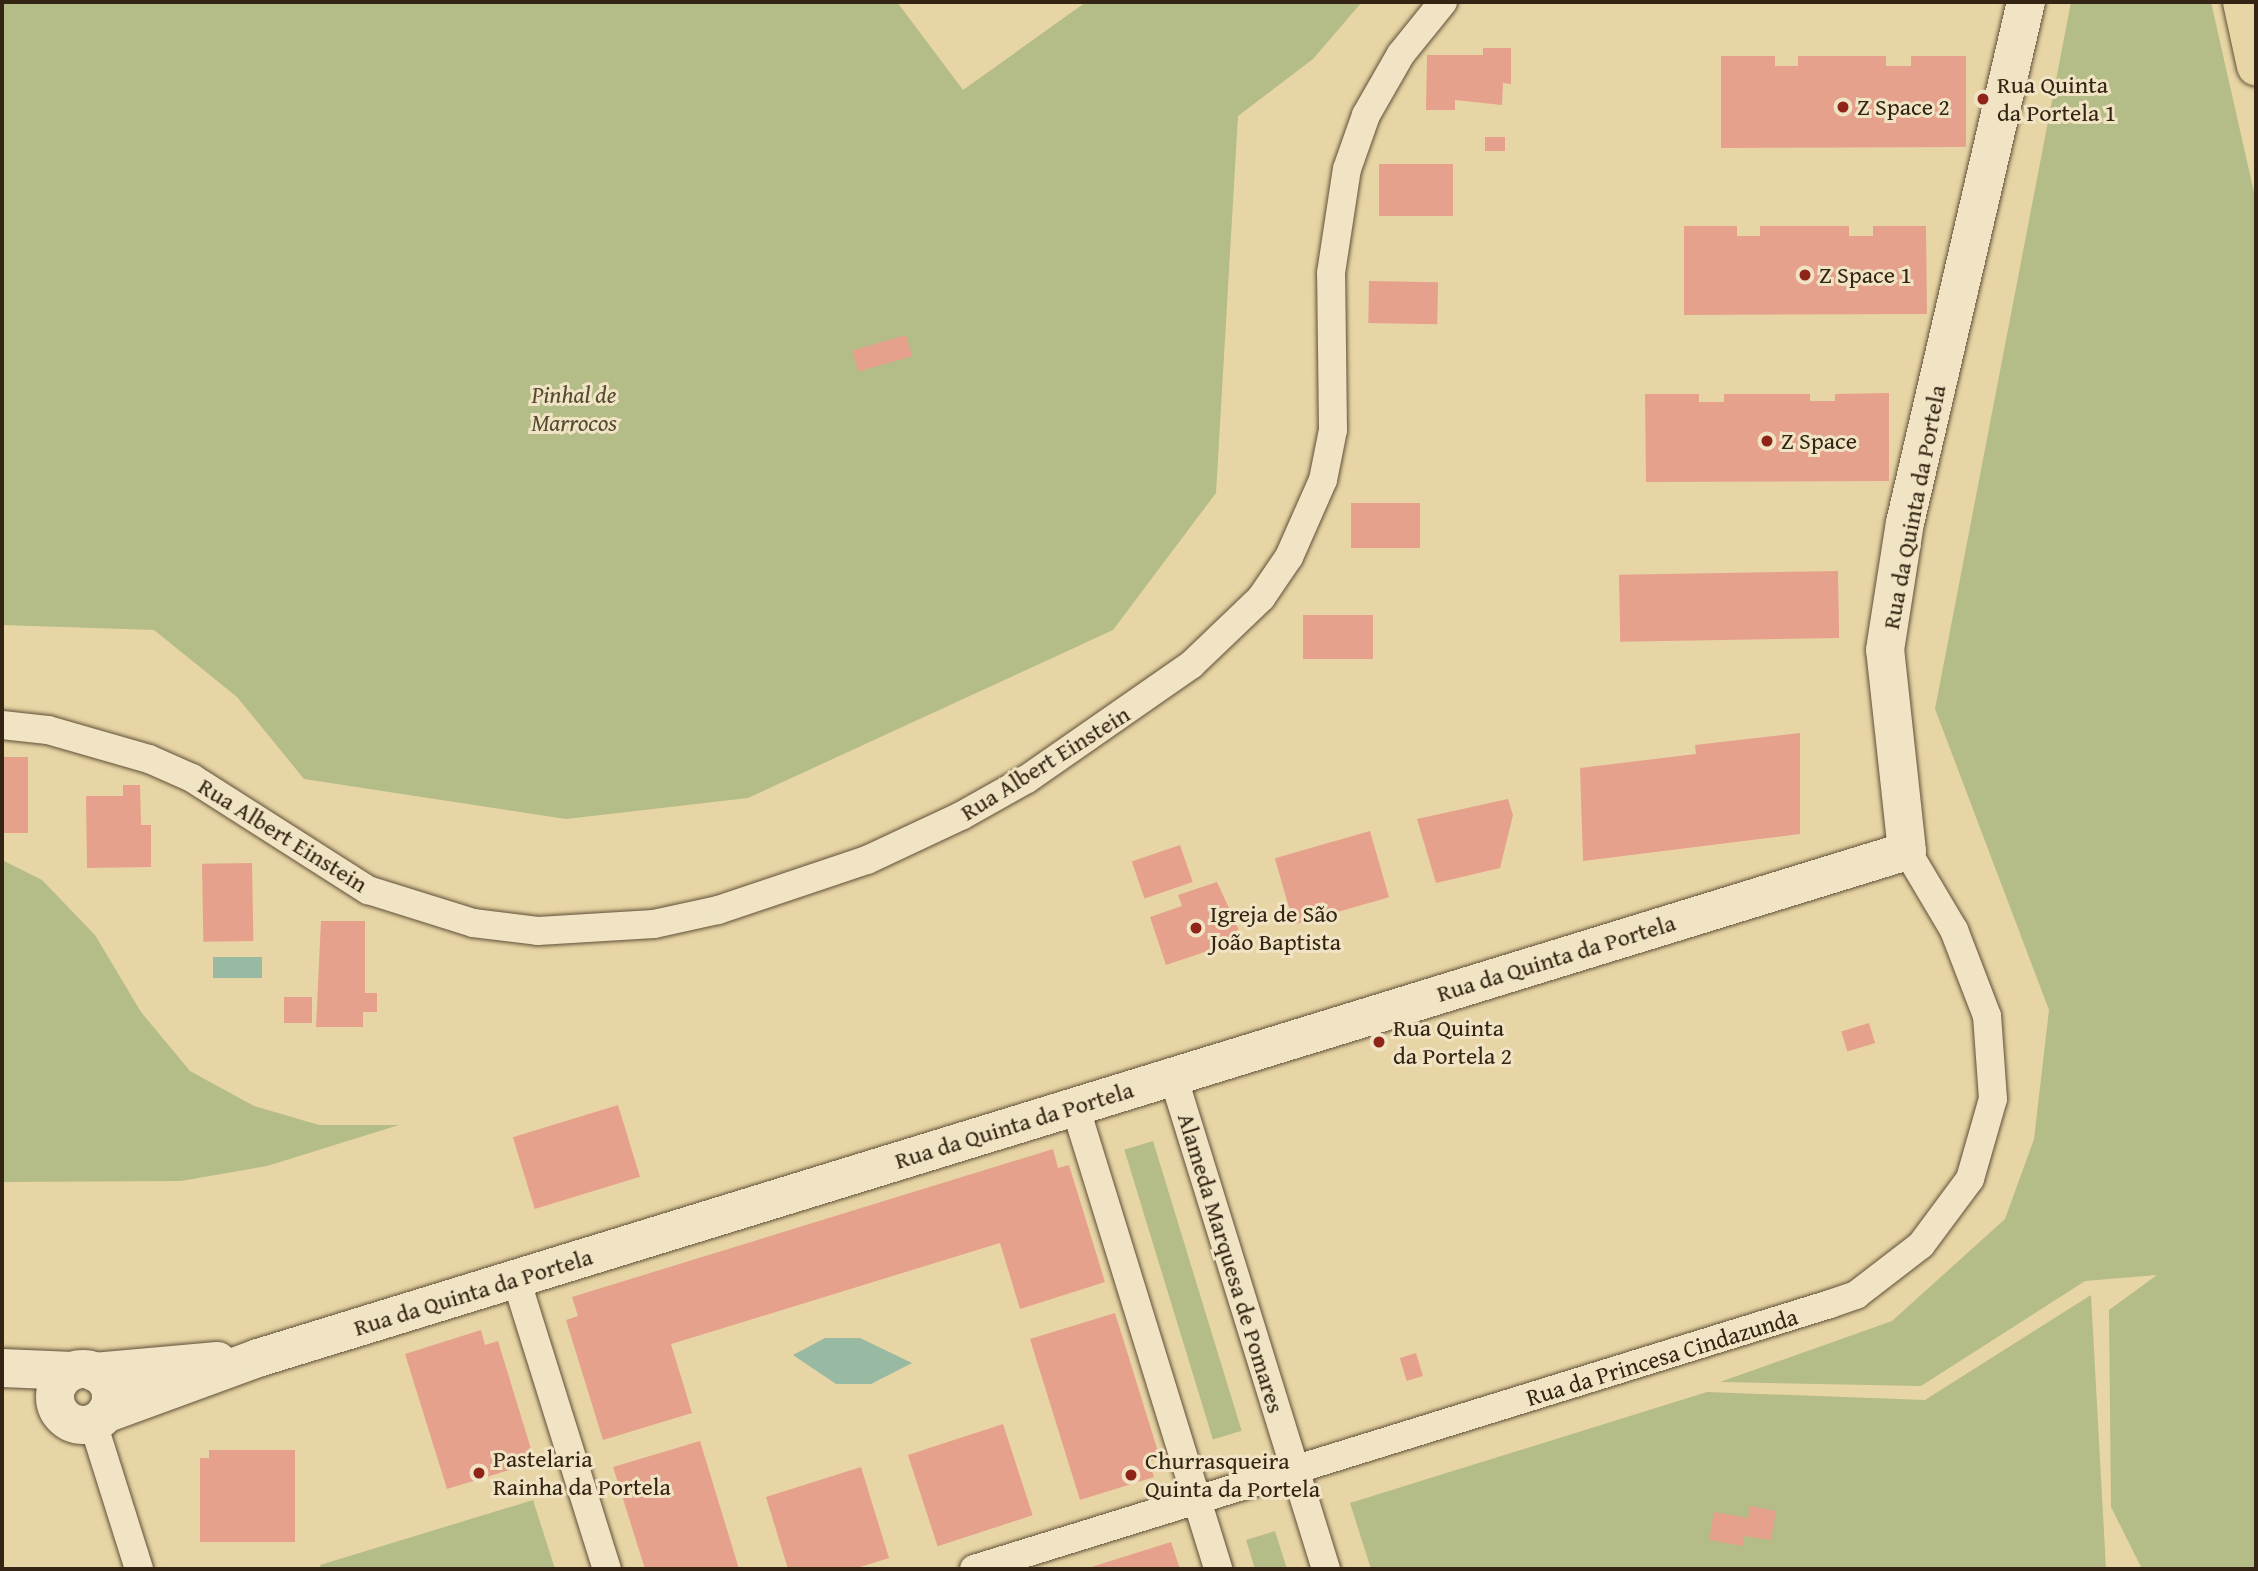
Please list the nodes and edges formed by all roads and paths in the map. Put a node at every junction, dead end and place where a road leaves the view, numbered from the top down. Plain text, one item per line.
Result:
1 (1443, 2) edge
2 (2026, 2) edge
3 (2242, 2) edge
4 (2256, 66) edge
5 (2, 725) edge
6 (1907, 851) junction
7 (1173, 1076) junction
8 (1075, 1106) junction
9 (516, 1279) junction
10 (258, 1358) junction
11 (2, 1368) edge
12 (83, 1371) junction
13 (2, 1379) edge
14 (57, 1408) junction
15 (99, 1419) junction
16 (1295, 1471) junction
17 (1197, 1501) junction
18 (138, 1569) edge
19 (607, 1569) edge
20 (974, 1569) edge
21 (1218, 1569) edge
22 (1326, 1569) edge

1 - 5 street, Rua Albert Einstein
2 - 6 street, Rua da Quinta da Portela
3 - 4 main road
6 - 7 street, Rua da Quinta da Portela
6 - 16 street, Rua da Princesa Cindazunda
7 - 8 street, Rua da Quinta da Portela
7 - 16 street, Alameda Marquesa de Pomares
8 - 9 street, Rua da Quinta da Portela
8 - 17 street
9 - 10 street, Rua da Quinta da Portela
9 - 19 street
10 - 12 street, Rua da Quinta da Portela
10 - 15 street, Rua da Quinta da Portela
11 - 12 street, Rua da Quinta da Portela
12 - 14 street
12 - 15 street
13 - 14 street
14 - 15 street
15 - 18 street
16 - 17 street, Rua da Princesa Cindazunda
16 - 22 street, Alameda Marquesa de Pomares
17 - 20 street, Rua da Princesa Cindazunda
17 - 21 street

